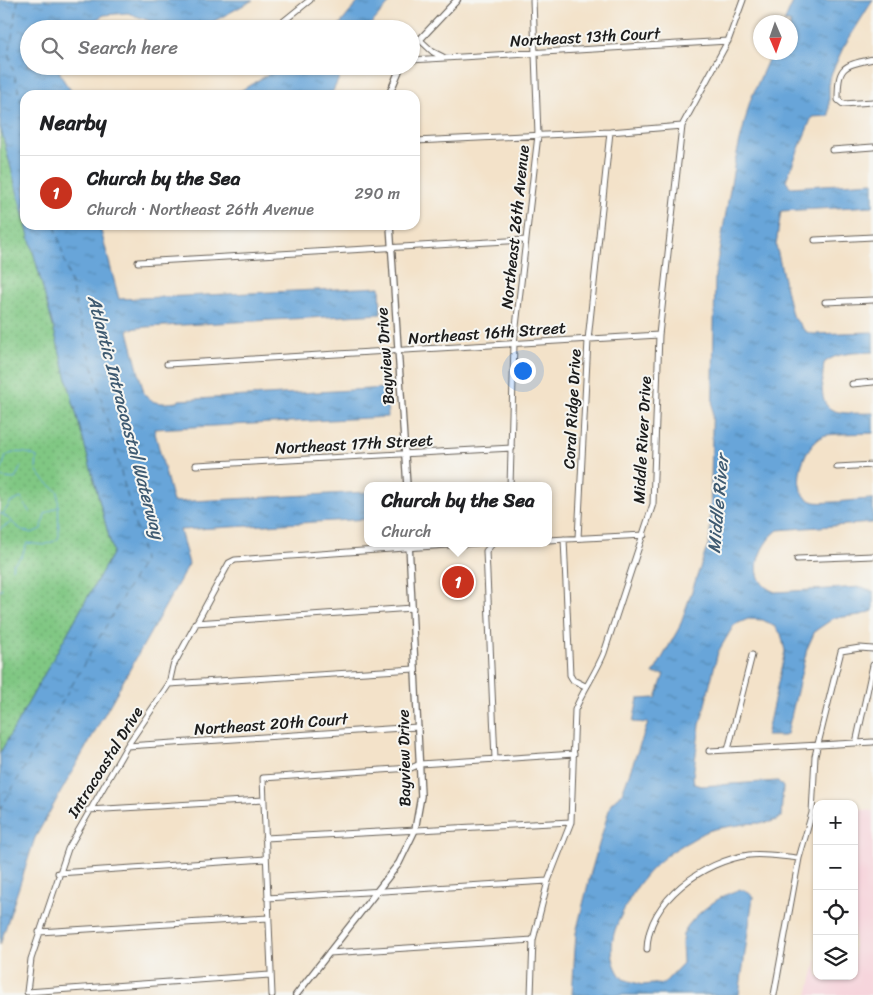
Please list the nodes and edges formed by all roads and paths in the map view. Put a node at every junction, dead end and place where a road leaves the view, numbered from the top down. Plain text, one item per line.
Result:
1 (310, 0) edge
2 (457, 0) edge
3 (534, 0) edge
4 (743, 0) edge
5 (285, 20) edge
6 (420, 39) edge
7 (420, 41) edge
8 (728, 41) junction
9 (537, 52) junction
10 (444, 57) junction
11 (873, 58) edge
12 (420, 59) edge
13 (397, 75) edge
14 (391, 90) edge
15 (873, 102) edge
16 (682, 126) junction
17 (610, 132) junction
18 (538, 135) junction
19 (420, 141) edge
20 (873, 147) edge
21 (832, 150) dead end
22 (390, 230) edge
23 (873, 237) edge
24 (526, 240) junction
25 (815, 240) dead end
26 (392, 246) junction
27 (138, 262) dead end
28 (873, 300) edge
29 (825, 302) dead end
30 (659, 335) junction
31 (588, 340) junction
32 (514, 344) junction
33 (399, 351) junction
34 (167, 364) dead end
35 (873, 382) edge
36 (852, 384) dead end
37 (512, 448) junction
38 (406, 453) junction
39 (196, 465) dead end
40 (873, 466) edge
41 (837, 467) dead end
42 (407, 482) edge
43 (510, 482) edge
44 (644, 535) junction
45 (578, 538) junction
46 (564, 539) junction
47 (552, 540) edge
48 (397, 547) edge
49 (409, 547) edge
50 (490, 547) edge
51 (873, 556) edge
52 (797, 559) dead end
53 (413, 608) junction
54 (195, 623) junction
55 (873, 649) edge
56 (752, 656) dead end
57 (873, 665) edge
58 (415, 669) junction
59 (169, 684) junction
60 (586, 686) junction
61 (418, 727) junction
62 (873, 742) edge
63 (856, 743) junction
64 (127, 746) junction
65 (818, 746) junction
66 (728, 750) junction
67 (709, 751) dead end
68 (574, 754) junction
69 (495, 759) junction
70 (420, 764) junction
71 (264, 800) junction
72 (88, 810) junction
73 (571, 822) junction
74 (415, 830) junction
75 (265, 838) junction
76 (799, 858) junction
77 (266, 859) junction
78 (58, 873) junction
79 (548, 880) junction
80 (376, 891) junction
81 (268, 898) junction
82 (268, 918) junction
83 (39, 932) junction
84 (533, 940) junction
85 (647, 949) dead end
86 (329, 953) junction
87 (270, 975) junction
88 (298, 994) edge
89 (272, 995) edge
90 (531, 995) edge
91 (774, 995) edge

1 - 5 street
2 - 6 street
3 - 9 street, Northeast 26th Avenue
4 - 8 street, Middle River Drive
7 - 10 street
8 - 9 street, Northeast 13th Court
8 - 16 street, Middle River Drive
9 - 10 street, Northeast 13th Court
9 - 18 street, Northeast 26th Avenue
10 - 12 street, Northeast 13th Court
11 - 15 street
13 - 14 street
16 - 17 street
16 - 30 street, Middle River Drive
17 - 18 street
17 - 31 street, Coral Ridge Drive
18 - 19 street
18 - 24 street, Northeast 26th Avenue
20 - 21 street
22 - 26 street, Bayview Drive
23 - 25 street
24 - 26 street
24 - 32 street, Northeast 26th Avenue
26 - 27 street
26 - 33 street, Bayview Drive
28 - 29 street
30 - 31 street, Northeast 16th Street
30 - 44 street, Middle River Drive
31 - 32 street, Northeast 16th Street
31 - 45 street, Coral Ridge Drive
32 - 33 street, Northeast 16th Street
32 - 37 street, Northeast 26th Avenue
33 - 34 street, Northeast 16th Street
33 - 38 street, Bayview Drive
35 - 36 street
37 - 38 street, Northeast 17th Street
37 - 43 street, Northeast 26th Avenue
38 - 39 street, Northeast 17th Street
38 - 42 street, Bayview Drive
40 - 41 street
44 - 45 street
44 - 60 street, Middle River Drive
45 - 46 street
46 - 47 street
46 - 60 street
48 - 54 street, Intracoastal Drive
49 - 53 street, Bayview Drive
50 - 69 street
51 - 52 street
53 - 54 street
53 - 58 street, Bayview Drive
54 - 59 street, Intracoastal Drive
55 - 65 street
56 - 66 street
57 - 63 street
58 - 59 street
58 - 61 street, Bayview Drive
59 - 64 street, Intracoastal Drive
60 - 68 street, Middle River Drive
61 - 64 street, Northeast 20th Court
61 - 70 street, Bayview Drive
62 - 63 street
63 - 65 street
64 - 72 street, Intracoastal Drive
65 - 66 street
65 - 76 street
66 - 67 street
68 - 69 street
68 - 73 street, Middle River Drive
69 - 70 street
70 - 71 street
70 - 74 street, Bayview Drive
71 - 72 street
71 - 75 street
72 - 78 street, Intracoastal Drive
73 - 74 street
73 - 79 street, Middle River Drive
74 - 75 street
74 - 80 street, Bayview Drive
75 - 77 street
76 - 85 street
76 - 91 street
77 - 78 street
77 - 81 street
78 - 83 street, Intracoastal Drive
79 - 80 street
79 - 84 street, Middle River Drive
80 - 81 street
80 - 86 street, Bayview Drive
81 - 82 street
82 - 83 street
82 - 87 street
83 - 87 street, Intracoastal Drive
84 - 86 street
84 - 90 street, Middle River Drive
86 - 88 street, Bayview Drive
87 - 89 street

